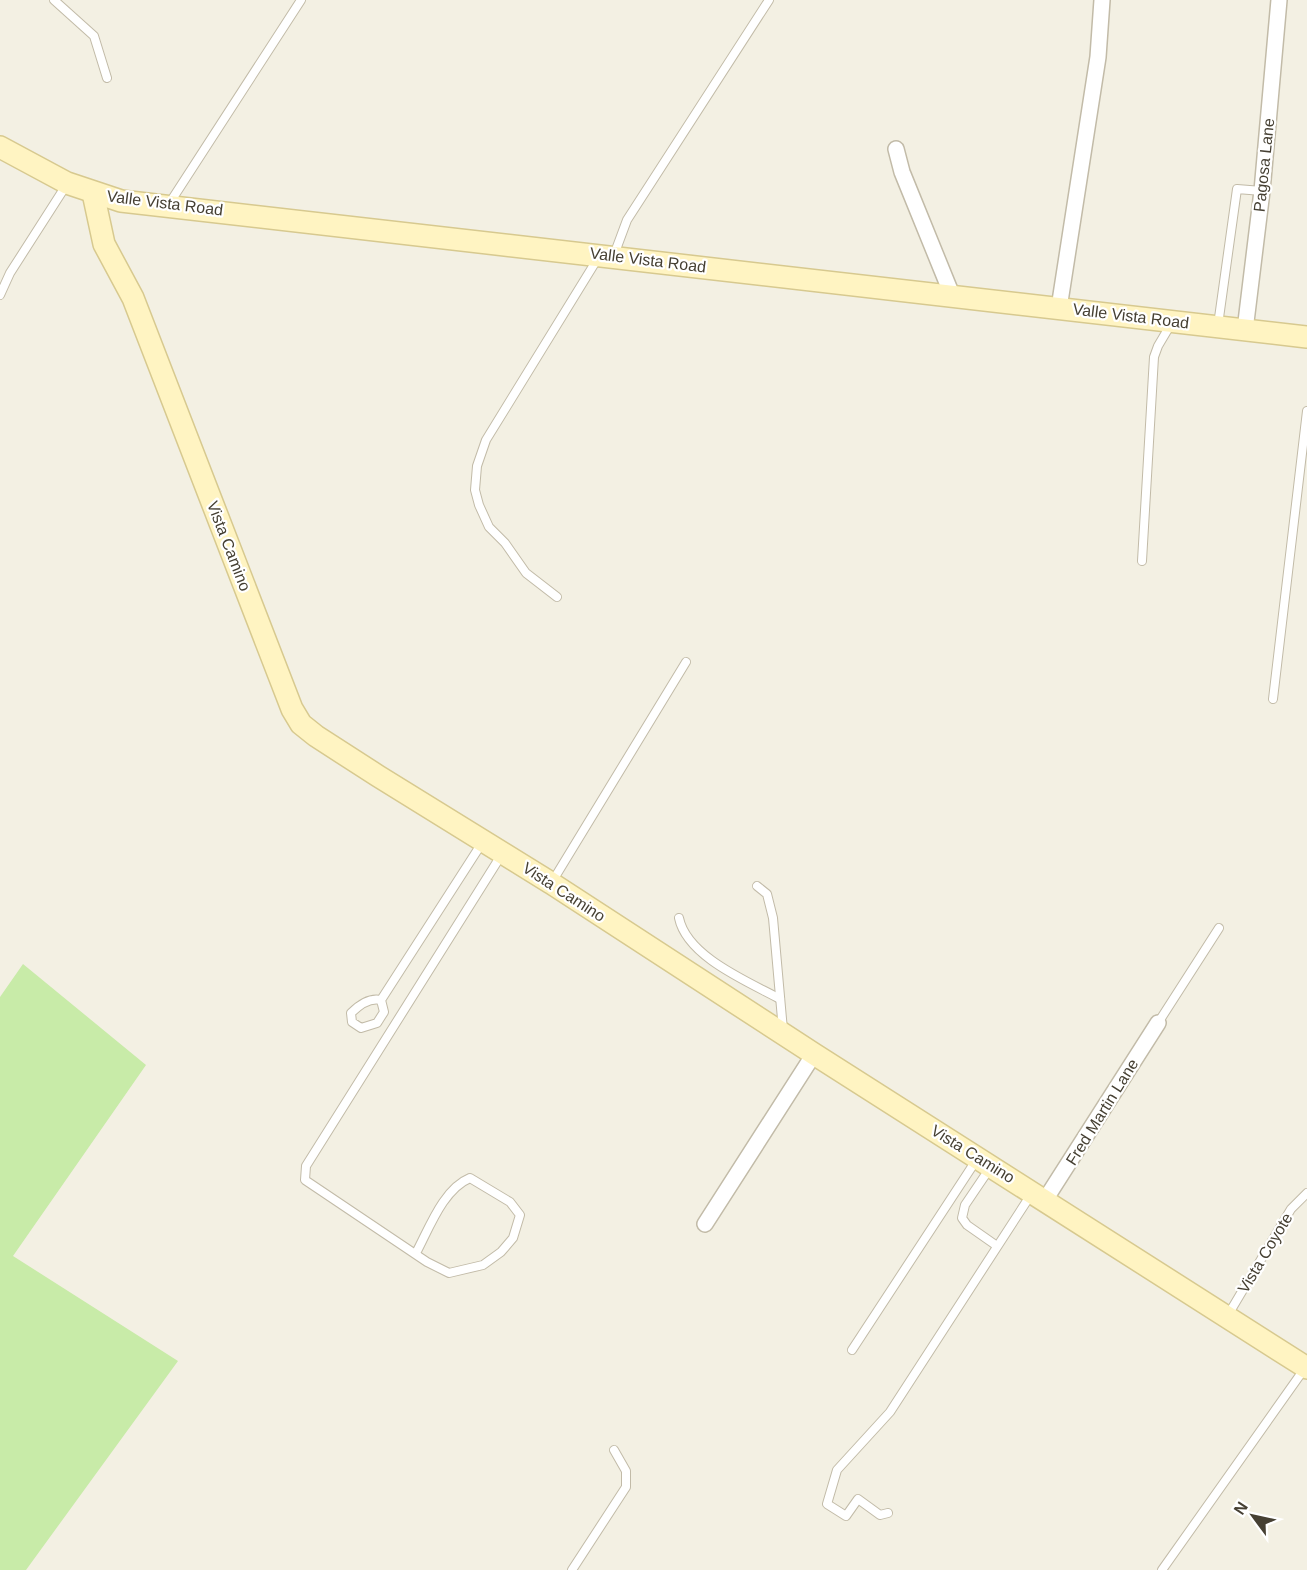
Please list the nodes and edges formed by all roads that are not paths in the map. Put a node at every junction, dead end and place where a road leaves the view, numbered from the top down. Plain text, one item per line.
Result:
1 (54, 0) edge
2 (301, 0) edge
3 (769, 0) edge
4 (1102, 0) edge
5 (1279, 0) edge
6 (107, 78) dead end
7 (0, 147) edge
8 (896, 149) dead end
9 (67, 183) junction
10 (1262, 191) junction
11 (93, 193) junction
12 (168, 206) junction
13 (607, 255) junction
14 (0, 295) edge
15 (952, 295) junction
16 (1059, 308) junction
17 (1173, 321) junction
18 (1218, 326) junction
19 (1245, 330) junction
20 (1307, 337) edge
21 (1307, 411) edge
22 (1142, 561) dead end
23 (557, 597) dead end
24 (686, 662) dead end
25 (1274, 699) dead end
26 (483, 841) junction
27 (502, 853) junction
28 (552, 883) junction
29 (757, 886) dead end
30 (680, 918) dead end
31 (1219, 928) dead end
32 (780, 999) junction
33 (381, 1000) junction
34 (1158, 1023) joint
35 (783, 1034) junction
36 (814, 1054) junction
37 (985, 1162) junction
38 (1307, 1193) edge
39 (1039, 1196) junction
40 (705, 1224) dead end
41 (997, 1246) junction
42 (416, 1253) junction
43 (1227, 1317) junction
44 (852, 1350) dead end
45 (1306, 1367) edge
46 (614, 1450) dead end
47 (888, 1513) dead end
48 (572, 1570) edge
49 (1162, 1570) edge

1 - 6 lane
2 - 12 lane
3 - 13 lane
4 - 16 street
5 - 10 street, Pagosa Lane
7 - 9 street, Valle Vista Road
8 - 15 street
9 - 11 street, Valle Vista Road
9 - 14 lane
10 - 18 lane
10 - 19 street, Pagosa Lane
11 - 12 street, Valle Vista Road
11 - 26 street, Vista Camino
12 - 13 street, Valle Vista Road
13 - 15 street, Valle Vista Road
13 - 23 lane
15 - 16 street, Valle Vista Road
16 - 17 street, Valle Vista Road
17 - 18 street, Valle Vista Road
17 - 22 lane
18 - 19 street, Valle Vista Road
19 - 20 street, Valle Vista Road
21 - 25 lane
24 - 28 lane
26 - 27 street, Vista Camino
26 - 33 lane
27 - 28 street, Vista Camino
27 - 42 lane
28 - 35 street, Vista Camino
29 - 32 lane
30 - 32 lane
31 - 34 lane
32 - 35 lane
33 - 33 lane
34 - 39 street, Fred Martin Lane
35 - 36 street, Vista Camino
36 - 37 street, Vista Camino
36 - 40 street
37 - 39 street, Vista Camino
37 - 41 lane
37 - 44 lane
38 - 43 lane, Vista Coyote
39 - 41 lane
39 - 43 street, Vista Camino
41 - 47 lane
42 - 42 lane
43 - 45 street, Vista Camino
45 - 49 lane
46 - 48 lane

